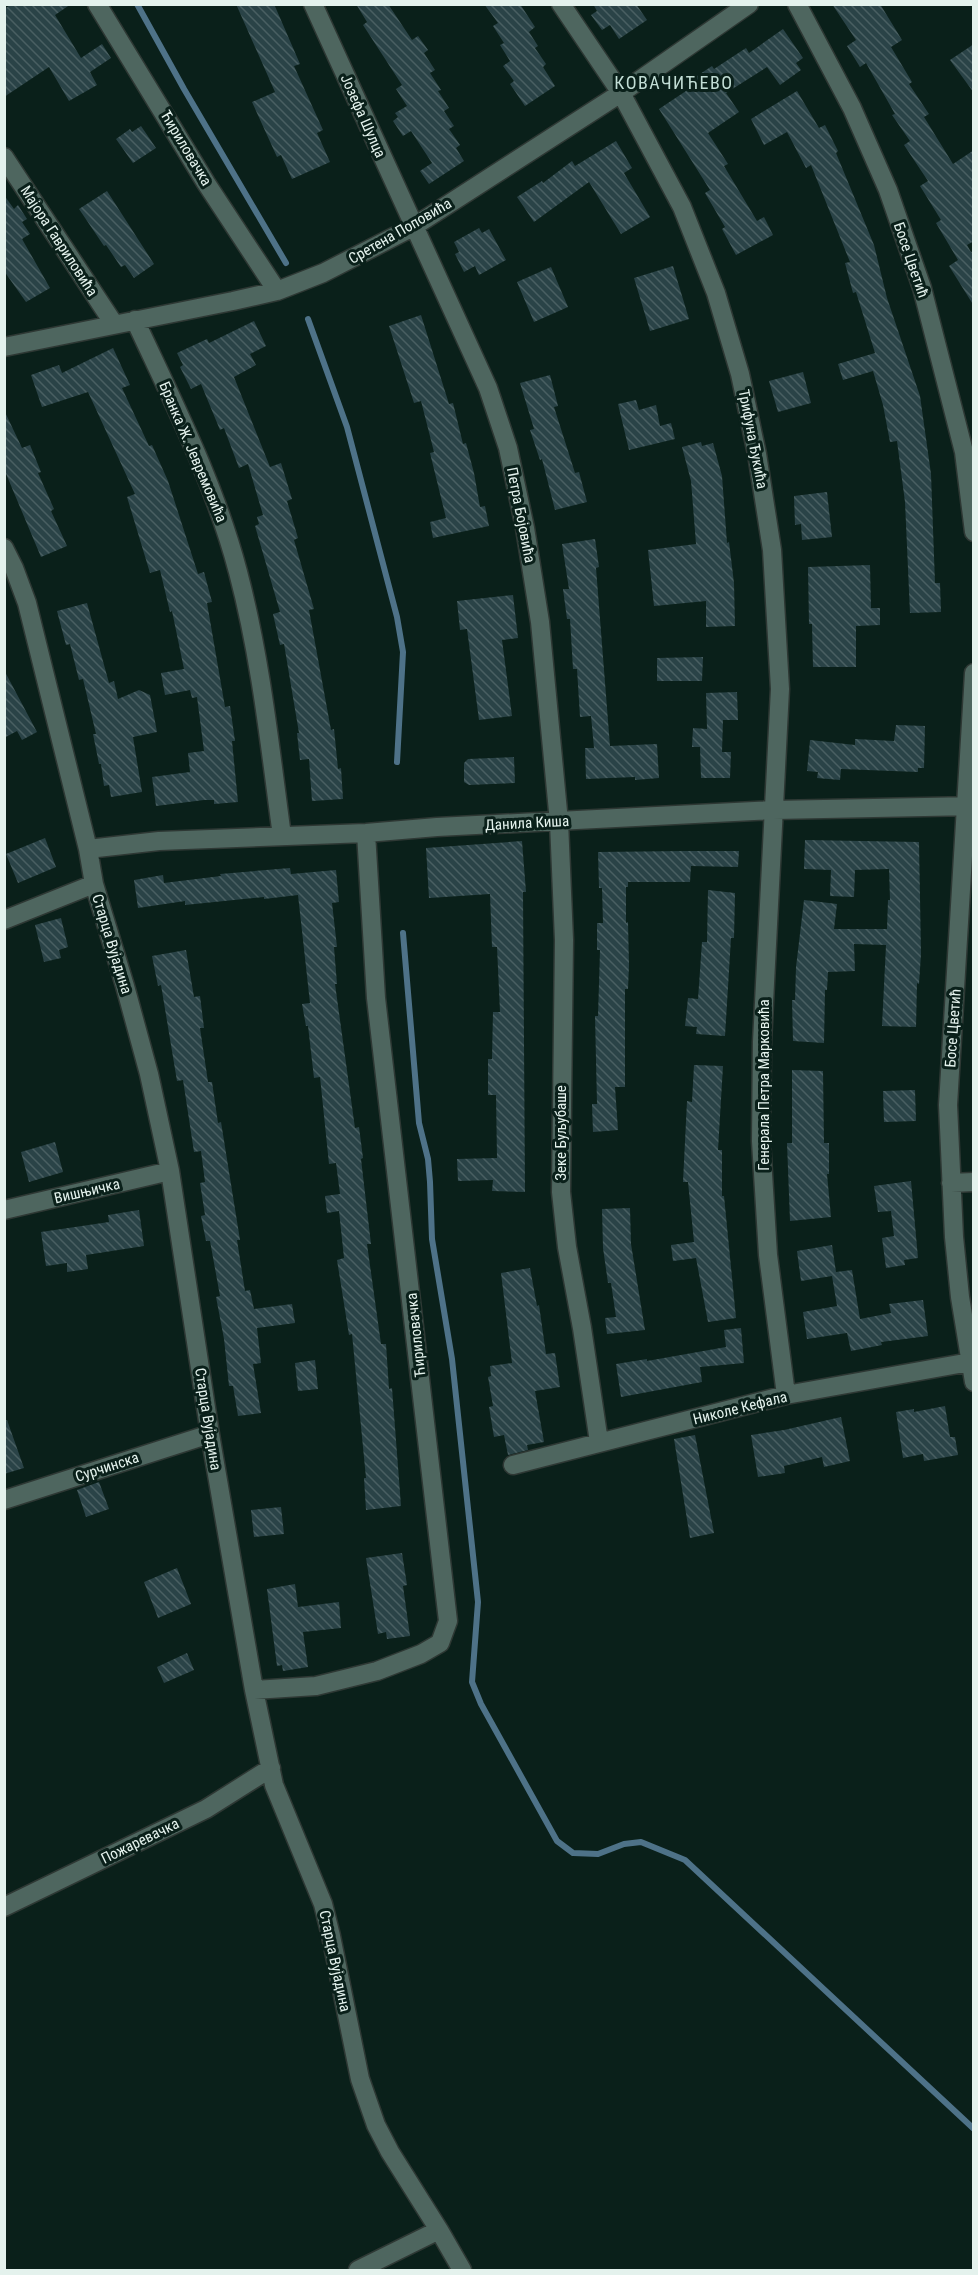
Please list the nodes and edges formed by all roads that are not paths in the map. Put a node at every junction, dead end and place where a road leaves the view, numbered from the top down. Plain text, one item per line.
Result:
1 (98, 4) edge
2 (313, 4) edge
3 (561, 4) edge
4 (749, 4) edge
5 (797, 4) edge
6 (621, 93) junction
7 (4, 158) edge
8 (413, 227) junction
9 (277, 291) junction
10 (135, 320) junction
11 (114, 324) junction
12 (4, 347) edge
13 (969, 450) edge
14 (974, 532) edge
15 (4, 548) edge
16 (974, 673) edge
17 (970, 806) edge
18 (774, 810) junction
19 (559, 822) junction
20 (366, 833) junction
21 (282, 836) junction
22 (88, 849) junction
23 (94, 884) junction
24 (4, 920) edge
25 (170, 1171) junction
26 (974, 1182) edge
27 (951, 1183) junction
28 (4, 1210) edge
29 (970, 1362) junction
30 (974, 1382) edge
31 (786, 1395) junction
32 (210, 1434) junction
33 (599, 1442) junction
34 (513, 1464) dead end
35 (4, 1500) edge
36 (254, 1690) junction
37 (271, 1768) junction
38 (4, 1907) edge
39 (439, 2230) junction
40 (358, 2271) edge
41 (462, 2271) edge

1 - 9 street, Ћириловачка
2 - 8 street, Јозефа Шулца
3 - 6 street, Трифуна Ђукића
4 - 6 street, Сретена Поповића
5 - 13 street, Босе Цветић
6 - 8 street, Сретена Поповића
6 - 18 street, Трифуна Ђукића
7 - 11 street, Мајора Гавриловића
8 - 9 street, Сретена Поповића
8 - 19 street, Петра Бојовића
9 - 10 street, Сретена Поповића
10 - 11 street, Сретена Поповића
10 - 21 street, Бранка Ж. Јевремовића
11 - 12 street, Сретена Поповића
13 - 14 street, Босе Цветић
15 - 22 street, Старца Вујадина
16 - 17 street, Босе Цветић
17 - 18 street, Данила Киша
17 - 27 street, Босе Цветић
18 - 19 street, Данила Киша
18 - 31 street, Генерала Петра Марковића
19 - 20 street, Данила Киша
19 - 33 street, Зеке Буљубаше
20 - 21 street, Данила Киша
20 - 36 street, Ћириловачка
21 - 22 street, Данила Киша
22 - 23 street, Старца Вујадина
23 - 24 street
23 - 25 street, Старца Вујадина
25 - 28 street, Вишњичка
25 - 32 street, Старца Вујадина
26 - 27 street
27 - 29 street, Босе Цветић
29 - 30 street, Босе Цветић
29 - 31 street, Николе Кефала
31 - 33 street, Николе Кефала
32 - 35 street, Сурчинска
32 - 36 street, Старца Вујадина
33 - 34 street, Николе Кефала
36 - 37 street, Старца Вујадина
37 - 38 street, Пожаревачка
37 - 39 street, Старца Вујадина
39 - 40 street
39 - 41 street, Старца Вујадина

